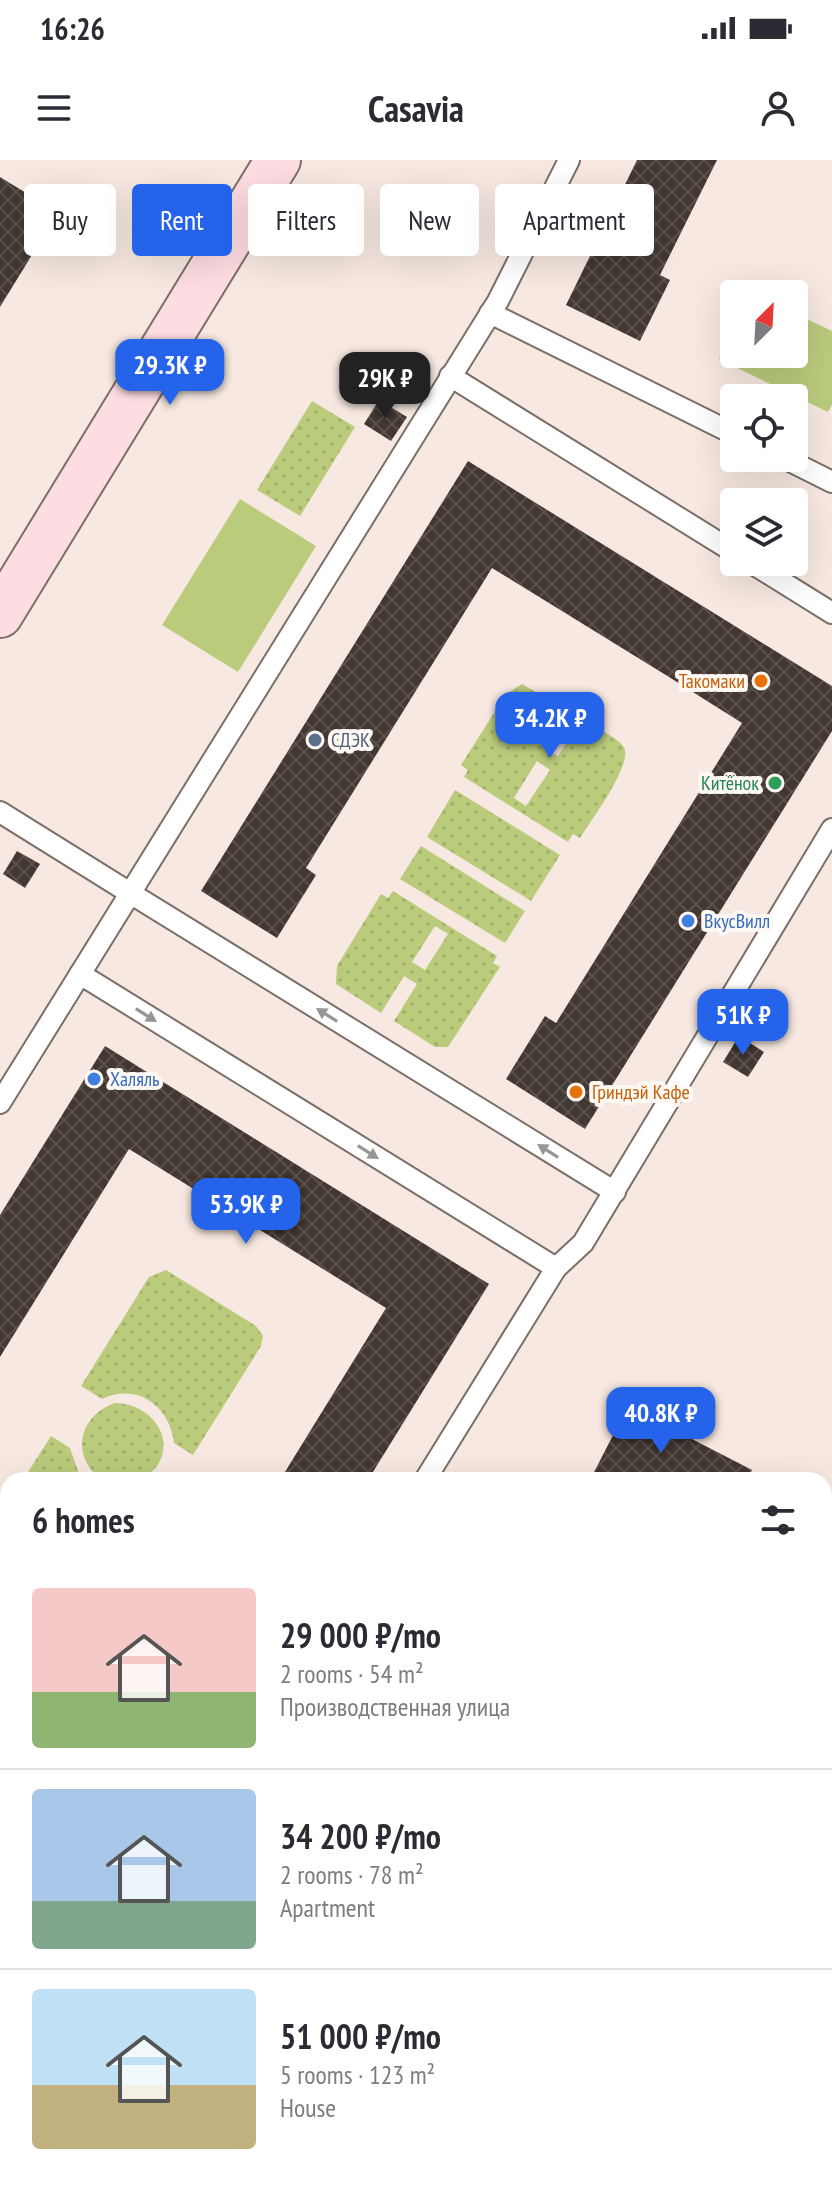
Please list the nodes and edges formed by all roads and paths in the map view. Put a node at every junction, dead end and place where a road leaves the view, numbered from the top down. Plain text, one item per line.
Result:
1 (278, 160) edge
2 (569, 160) edge
3 (490, 313) junction
4 (450, 376) junction
5 (720, 427) edge
6 (808, 470) edge
7 (832, 482) edge
8 (720, 543) edge
9 (773, 576) edge
10 (832, 613) edge
11 (0, 615) edge
12 (0, 812) edge
13 (832, 829) edge
14 (130, 893) junction
15 (80, 974) junction
16 (0, 1103) edge
17 (615, 1192) junction
18 (556, 1268) junction
19 (430, 1472) edge

1 - 11 main road
2 - 3 lane
3 - 4 lane
3 - 5 lane
4 - 8 lane
4 - 14 lane
6 - 7 lane
9 - 10 lane
12 - 14 lane
13 - 17 lane
14 - 15 lane
17 -> 14 lane
15 - 16 lane
15 -> 18 lane
17 - 18 lane
18 - 19 lane

